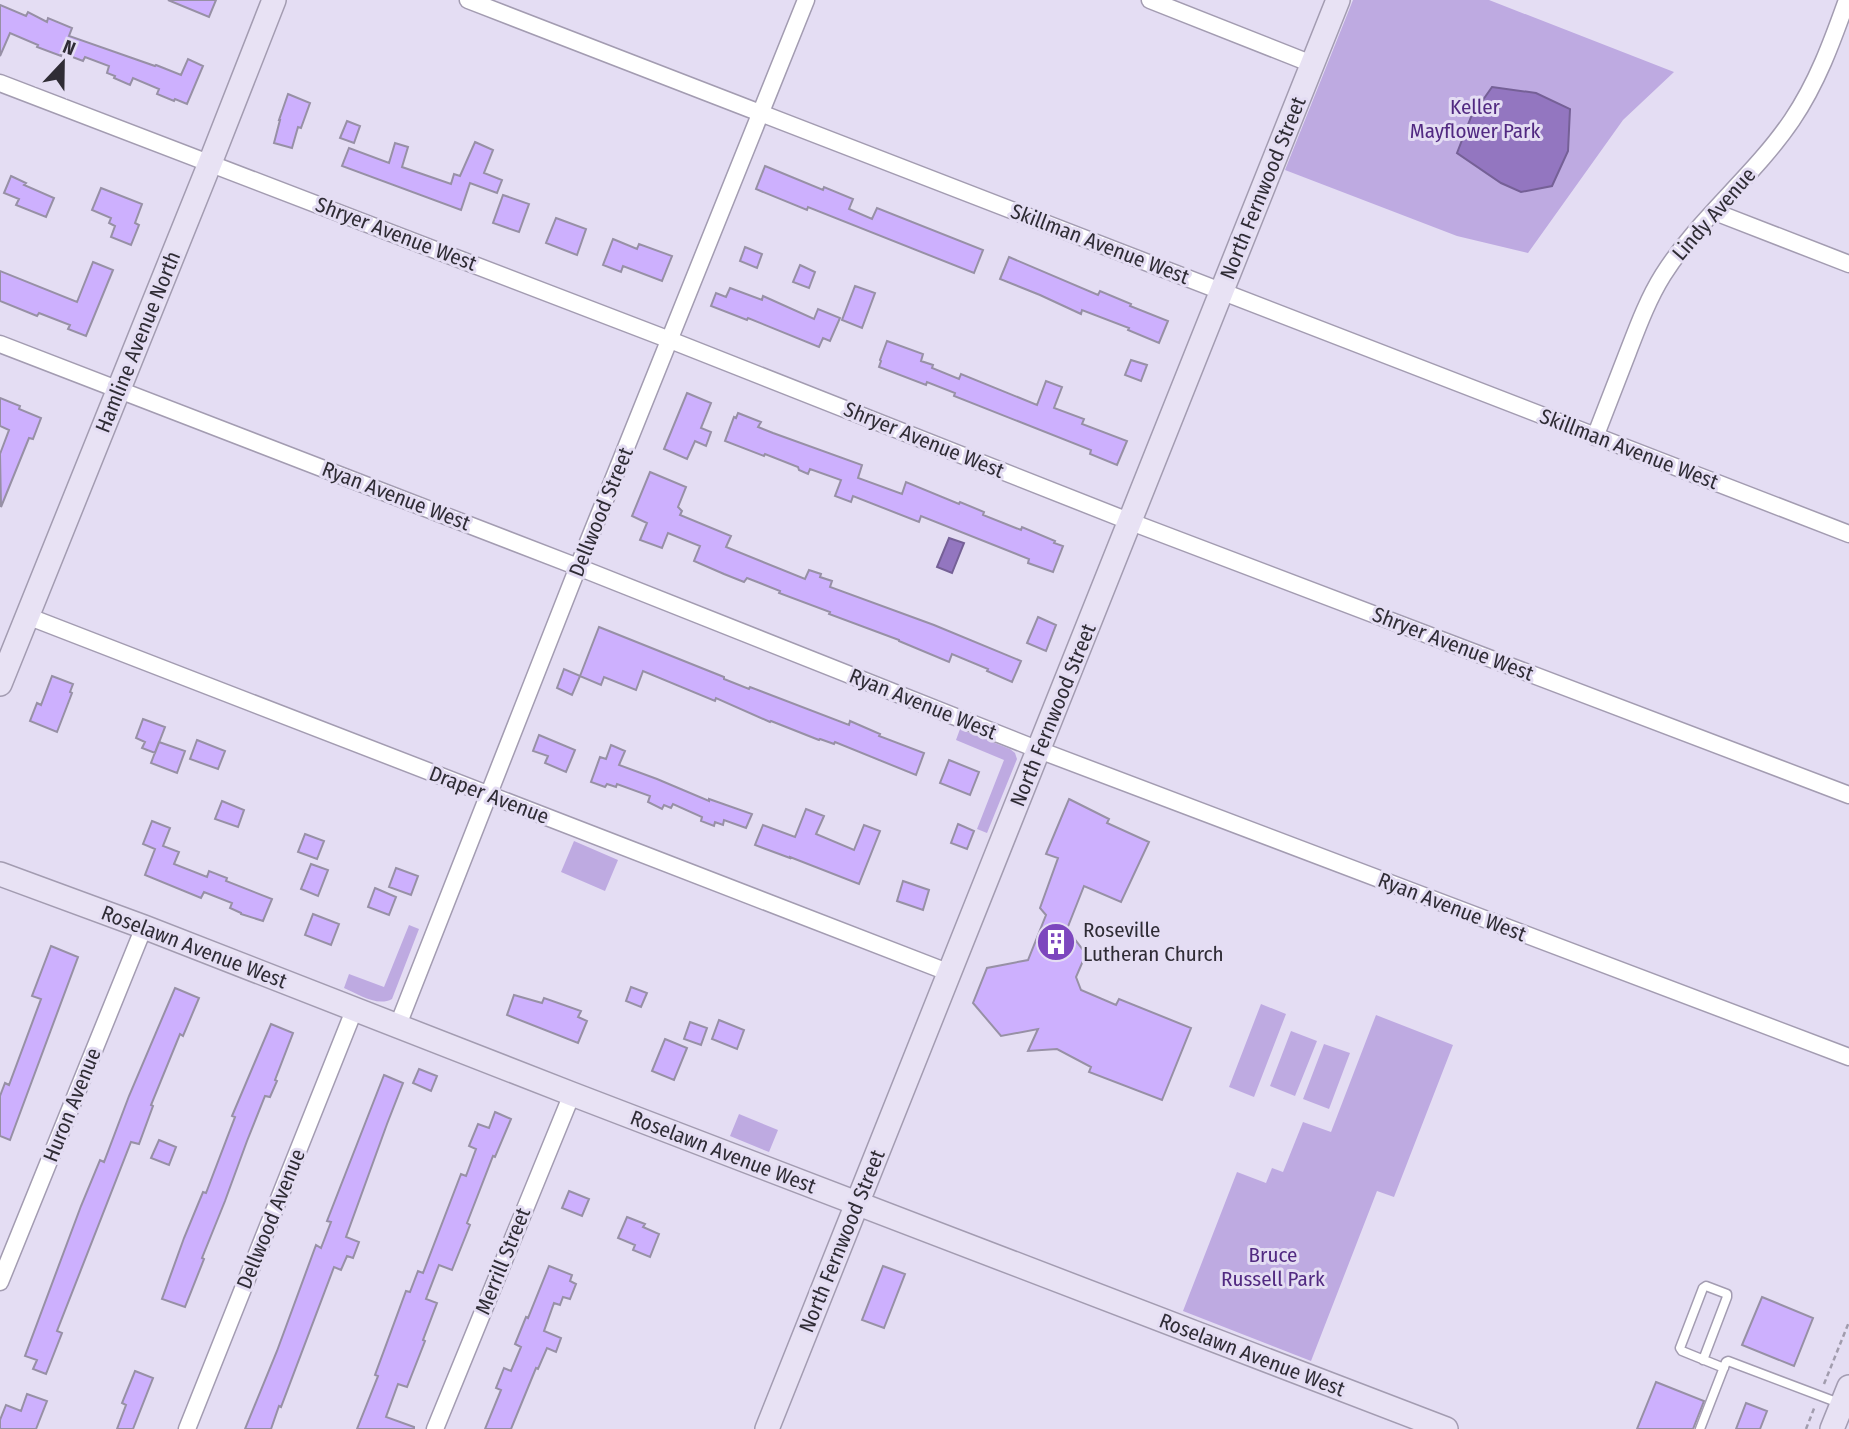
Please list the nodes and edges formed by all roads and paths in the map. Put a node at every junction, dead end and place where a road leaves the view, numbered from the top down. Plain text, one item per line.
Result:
1 (274, 0) edge
2 (468, 0) edge
3 (806, 0) edge
4 (1150, 0) edge
5 (1338, 0) edge
6 (1847, 1) edge
7 (1312, 64) junction
8 (0, 83) edge
9 (762, 112) junction
10 (210, 163) junction
11 (1714, 212) junction
12 (1849, 264) edge
13 (1222, 291) junction
14 (670, 340) junction
15 (0, 344) edge
16 (119, 388) junction
17 (1595, 437) junction
18 (1131, 522) junction
19 (1849, 534) edge
20 (578, 567) junction
21 (27, 616) junction
22 (0, 684) edge
23 (1039, 750) junction
24 (488, 795) junction
25 (1849, 795) edge
26 (0, 874) edge
27 (144, 927) junction
28 (950, 972) junction
29 (355, 1008) junction
30 (398, 1025) junction
31 (1849, 1057) edge
32 (572, 1094) junction
33 (857, 1203) junction
34 (0, 1282) edge
35 (1849, 1322) edge
36 (1703, 1360) junction
37 (1724, 1368) junction
38 (1819, 1396) junction
39 (1842, 1410) edge
40 (187, 1429) edge
41 (435, 1429) edge
42 (768, 1429) edge
43 (1446, 1429) edge
44 (1700, 1429) edge
45 (1806, 1429) edge

1 - 10 street, Hamline Avenue North
2 - 9 street, Skillman Avenue West
3 - 9 street, Dellwood Street
4 - 7 street
5 - 7 street, North Fernwood Street
6 - 11 street, Lindy Avenue
7 - 13 street, North Fernwood Street
8 - 10 street, Shryer Avenue West
9 - 13 street, Skillman Avenue West
9 - 14 street, Dellwood Street
10 - 14 street, Shryer Avenue West
10 - 16 street, Hamline Avenue North
11 - 12 street
11 - 17 street, Lindy Avenue
13 - 17 street, Skillman Avenue West
13 - 18 street, North Fernwood Street
14 - 18 street, Shryer Avenue West
14 - 20 street, Dellwood Street
15 - 16 street, Ryan Avenue West
16 - 20 street, Ryan Avenue West
16 - 21 street, Hamline Avenue North
17 - 19 street, Skillman Avenue West
18 - 23 street, North Fernwood Street
18 - 25 street, Shryer Avenue West
20 - 23 street, Ryan Avenue West
20 - 24 street, Dellwood Street
21 - 22 street, Hamline Avenue North
21 - 24 street, Draper Avenue
23 - 28 street, North Fernwood Street
23 - 31 street, Ryan Avenue West
24 - 28 street, Draper Avenue
24 - 30 street, Dellwood Street
26 - 27 street, Roselawn Avenue West
27 - 29 street, Roselawn Avenue West
27 - 34 street, Huron Avenue
28 - 33 street, North Fernwood Street
29 - 30 street, Roselawn Avenue West
29 - 40 street, Dellwood Avenue
30 - 32 street, Roselawn Avenue West
32 - 33 street, Roselawn Avenue West
32 - 41 street, Merrill Street
33 - 42 street, North Fernwood Street
33 - 43 street, Roselawn Avenue West
35 - 38 path
36 - 36 lane
36 - 37 lane
37 - 38 lane
37 - 44 lane
38 - 39 lane
38 - 45 path

